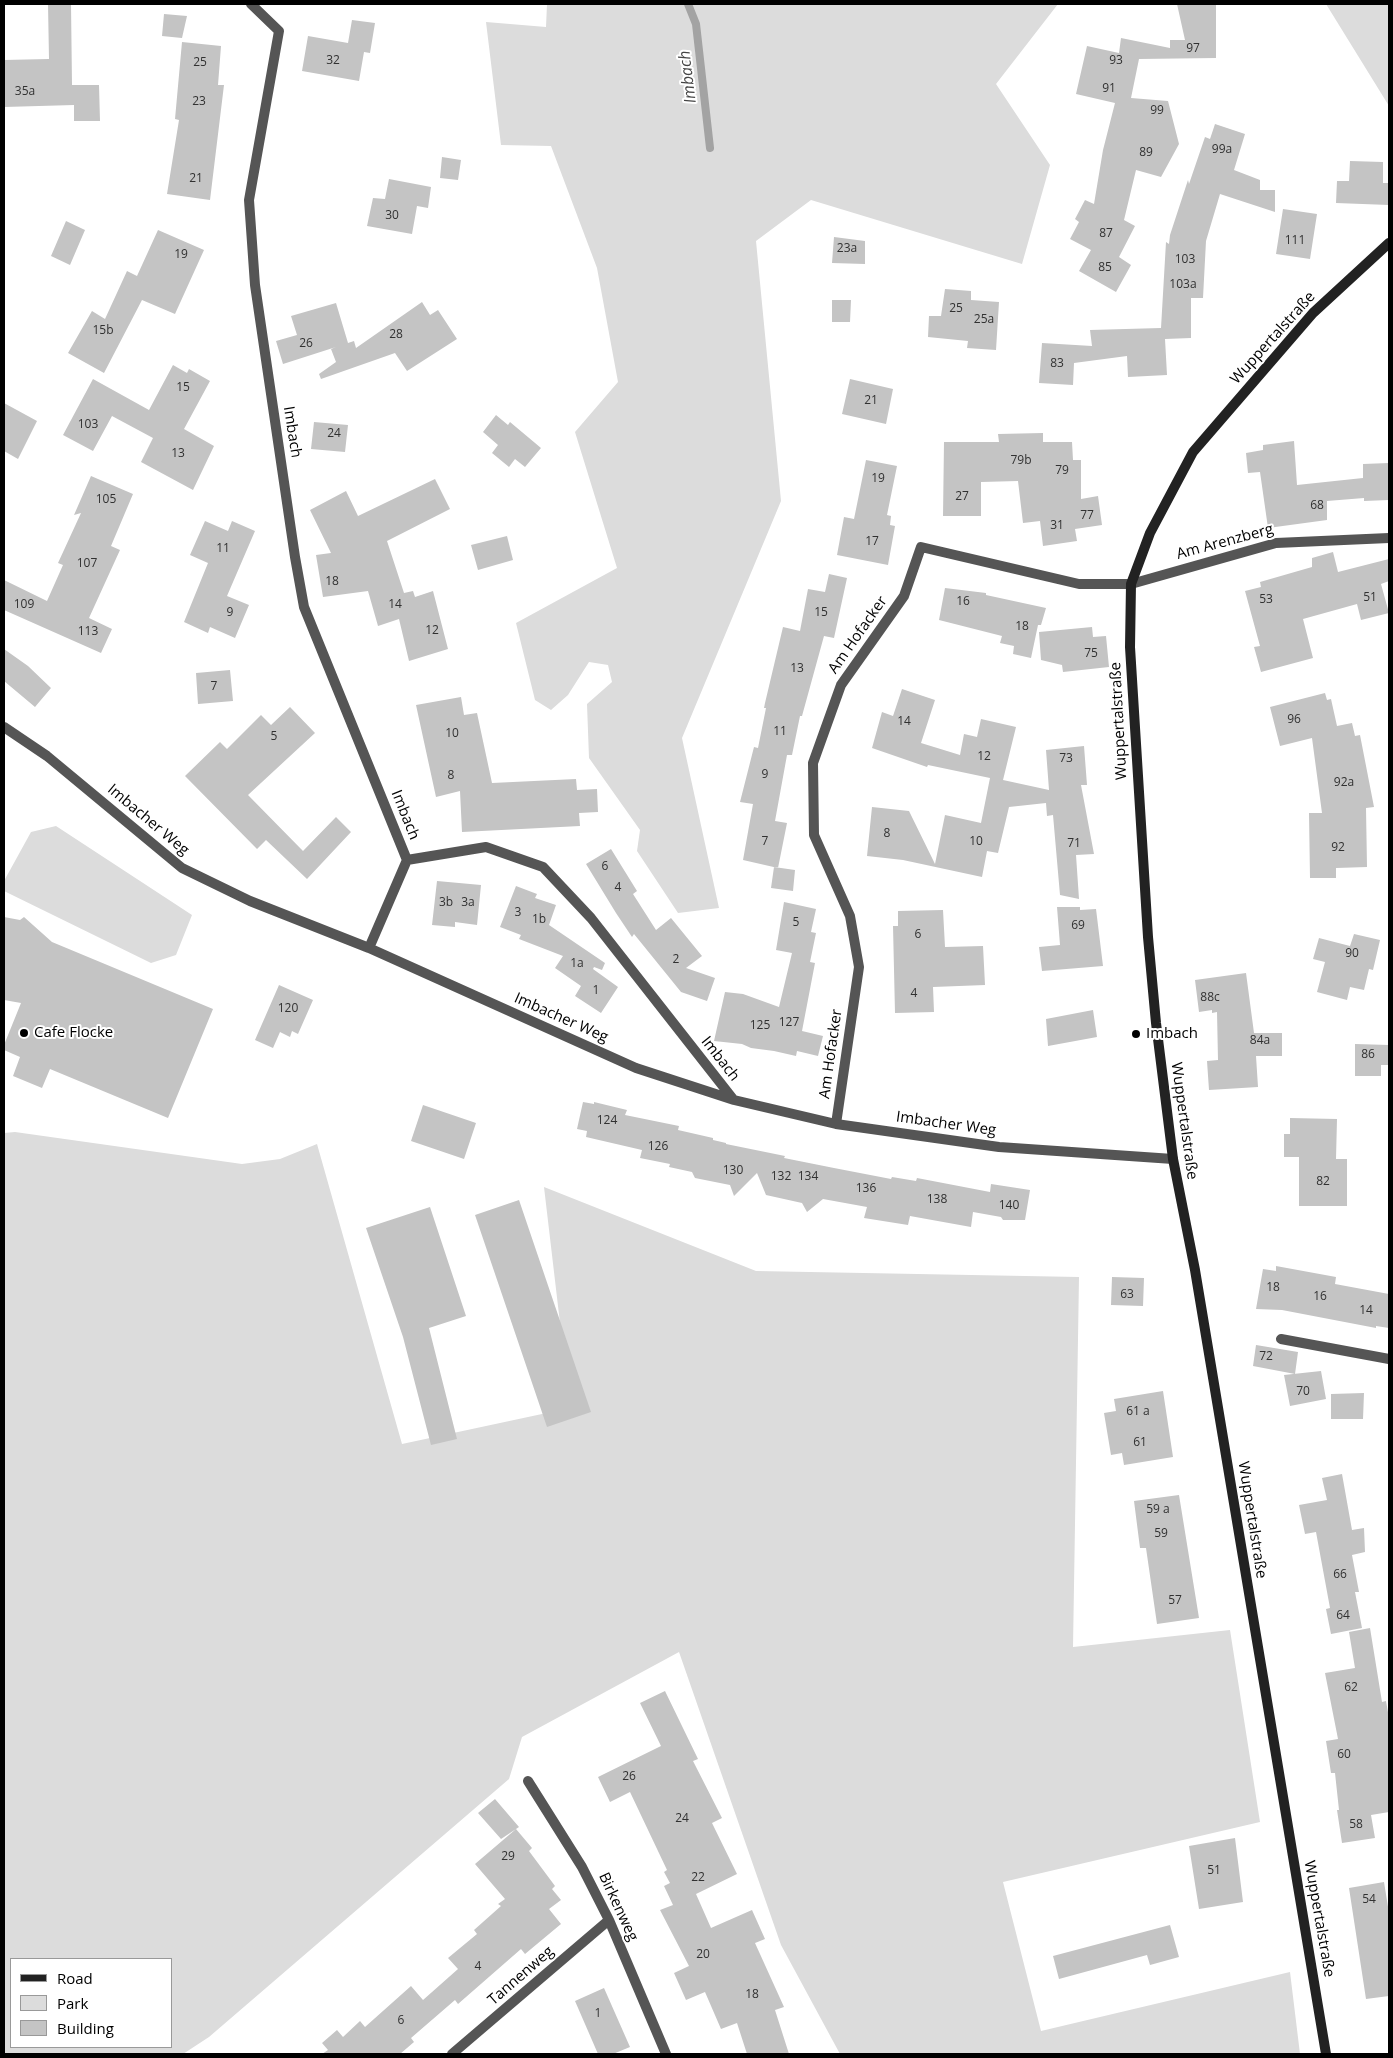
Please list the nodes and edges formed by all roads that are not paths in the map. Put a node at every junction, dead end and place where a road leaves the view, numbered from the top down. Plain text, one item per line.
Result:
1 (251, 4) edge
2 (1389, 243) edge
3 (1389, 538) edge
4 (1131, 584) junction
5 (4, 727) edge
6 (407, 860) junction
7 (369, 948) junction
8 (734, 1100) junction
9 (836, 1124) junction
10 (1173, 1159) junction
11 (1281, 1339) dead end
12 (1389, 1359) edge
13 (528, 1781) dead end
14 (609, 1920) junction
15 (452, 2054) edge
16 (666, 2054) edge
17 (1326, 2054) edge

1 - 6 street, Imbach
2 - 4 main road, Wuppertalstraße
3 - 4 street, Am Arenzberg
4 - 9 street, Am Hofacker
4 - 10 main road, Wuppertalstraße
5 - 7 street, Imbacher Weg
6 - 7 street, Imbach
6 - 8 street, Imbach
7 - 8 street, Imbacher Weg
8 - 9 street, Imbacher Weg
9 - 10 street, Imbacher Weg
10 - 17 main road, Wuppertalstraße
11 - 12 street
13 - 14 street, Birkenweg
14 - 15 street, Tannenweg
14 - 16 street, Birkenweg

